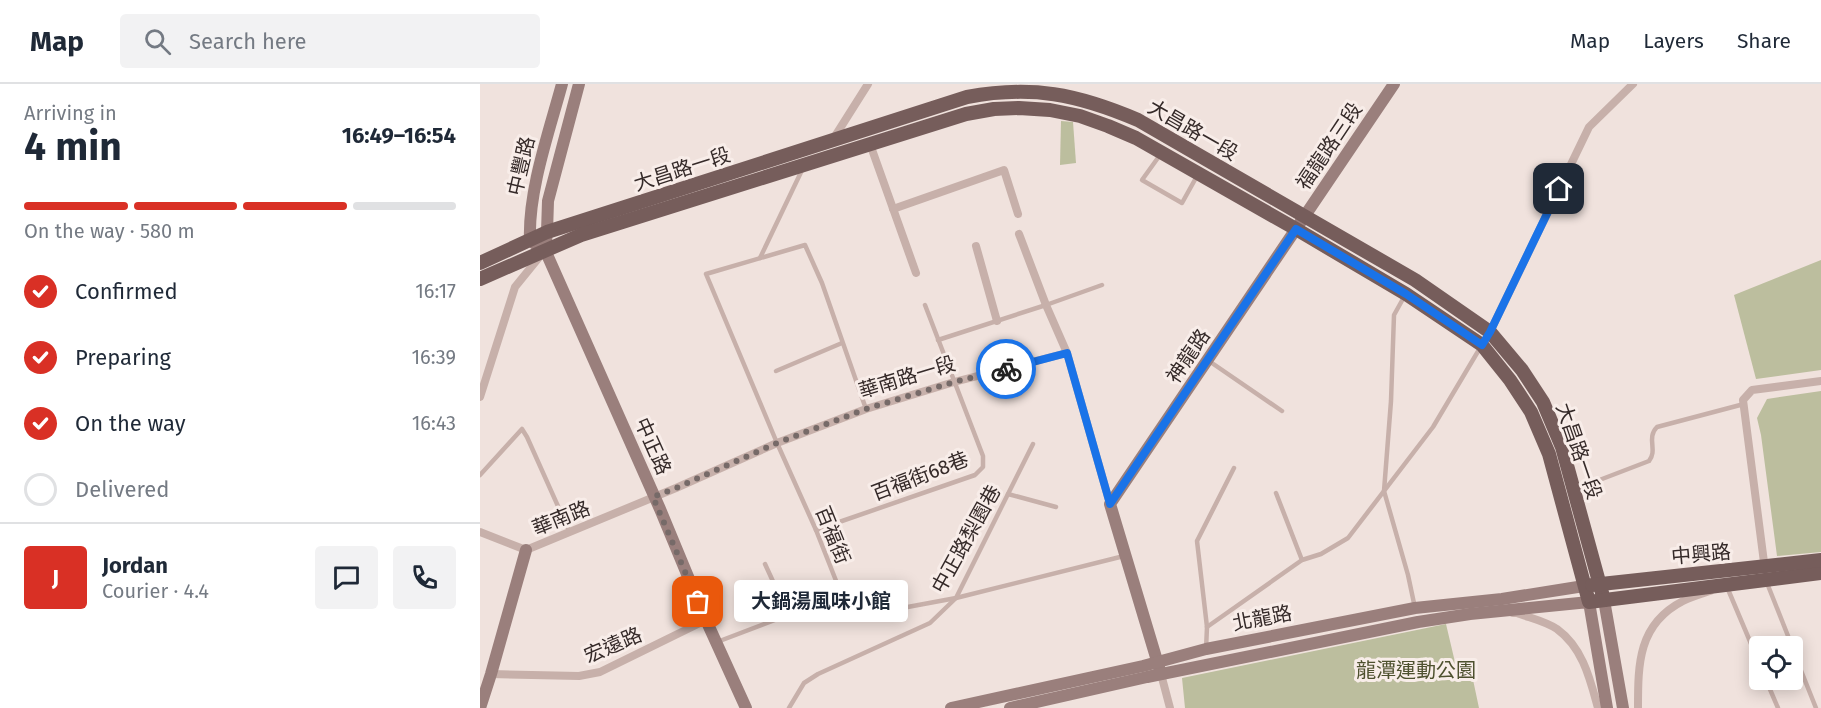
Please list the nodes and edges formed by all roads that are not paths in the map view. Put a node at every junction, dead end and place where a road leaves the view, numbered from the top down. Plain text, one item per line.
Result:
1 (562, 84) edge
2 (579, 84) edge
3 (868, 84) edge
4 (1395, 84) edge
5 (1633, 84) edge
6 (831, 141) junction
7 (870, 144) junction
8 (810, 148) junction
9 (1162, 153) junction
10 (804, 165) junction
11 (1198, 173) junction
12 (893, 209) junction
13 (1018, 214) dead end
14 (1305, 217) junction
15 (1296, 229) junction
16 (547, 232) junction
17 (1018, 234) dead end
18 (530, 240) junction
19 (976, 246) dead end
20 (545, 250) junction
21 (760, 258) junction
22 (480, 263) edge
23 (916, 273) dead end
24 (480, 279) edge
25 (1102, 285) dead end
26 (1406, 294) junction
27 (925, 305) dead end
28 (1046, 305) junction
29 (997, 321) junction
30 (1490, 332) junction
31 (938, 340) junction
32 (842, 343) junction
33 (1482, 345) junction
34 (1067, 353) junction
35 (1209, 361) junction
36 (776, 371) dead end
37 (1821, 381) edge
38 (954, 382) junction
39 (480, 397) edge
40 (1744, 404) junction
41 (866, 409) junction
42 (1282, 411) dead end
43 (777, 443) junction
44 (1033, 444) dead end
45 (1234, 468) dead end
46 (480, 475) edge
47 (1573, 489) junction
48 (1384, 491) junction
49 (1276, 493) dead end
50 (1008, 494) junction
51 (653, 497) junction
52 (1110, 504) junction
53 (1056, 507) dead end
54 (816, 530) junction
55 (480, 532) edge
56 (570, 534) junction
57 (526, 550) junction
58 (1126, 555) junction
59 (1302, 560) junction
60 (1821, 560) edge
61 (765, 564) dead end
62 (1821, 573) edge
63 (1765, 574) junction
64 (1724, 578) junction
65 (1599, 584) junction
66 (1584, 586) junction
67 (840, 595) junction
68 (956, 598) junction
69 (1604, 600) junction
70 (1589, 602) junction
71 (1415, 608) junction
72 (788, 614) junction
73 (1470, 614) junction
74 (706, 620) junction
75 (1418, 622) junction
76 (1207, 627) junction
77 (1788, 636) edge
78 (1749, 638) edge
79 (716, 642) junction
80 (1206, 649) junction
81 (1159, 668) junction
82 (492, 674) junction
83 (1803, 675) edge
84 (1770, 690) edge
85 (480, 708) edge
86 (746, 708) edge
87 (789, 708) edge
88 (951, 708) edge
89 (1010, 708) edge
90 (1170, 708) edge
91 (1598, 708) edge
92 (1607, 708) edge
93 (1623, 708) edge
94 (1638, 708) edge
95 (1778, 708) edge
96 (1816, 708) edge

1 - 18 main road, 中豐路
2 - 16 main road, 中豐路
3 - 6 street
4 - 14 main road, 福龍路三段
5 - 30 street
6 - 8 main road, 大昌路一段
6 - 14 main road, 大昌路一段
7 - 9 main road, 大昌路一段
7 - 10 main road, 大昌路一段
7 - 12 street
8 - 10 lane
8 - 16 main road, 大昌路一段
9 - 11 main road, 大昌路一段
9 - 11 lane
10 - 20 main road, 大昌路一段
10 - 21 lane
11 - 15 main road, 大昌路一段
12 - 13 street
12 - 23 street
14 - 15 main road, 福龍路三段
14 - 30 main road, 大昌路一段
15 - 26 main road, 大昌路一段
15 - 35 main road, 神龍路
16 - 18 main road, 大昌路一段
16 - 20 main road, 中正路
17 - 28 street
18 - 20 main road
18 - 22 main road, 大昌路一段
19 - 29 street
20 - 24 main road, 大昌路一段
20 - 39 street
20 - 51 main road, 中正路
21 - 32 lane
21 - 43 lane, 百福街
25 - 28 lane
26 - 33 main road, 大昌路一段
26 - 48 lane
27 - 31 lane
28 - 29 lane
28 - 34 street
29 - 31 lane
30 - 33 lane
30 - 47 main road, 大昌路一段
31 - 38 lane
32 - 36 lane
32 - 41 lane
33 - 48 lane
33 - 66 main road, 大昌路一段
34 - 38 street, 華南路一段
34 - 52 street
35 - 42 lane
35 - 52 main road, 神龍路
37 - 40 street
38 - 41 street, 華南路一段
38 - 54 lane, 百福街68巷
40 - 47 lane
40 - 63 street
41 - 43 street, 華南路一段
43 - 51 street, 華南路一段
43 - 54 lane, 百福街
44 - 50 lane, 中正路梨園巷
45 - 76 lane
46 - 56 lane
47 - 65 main road, 大昌路一段
48 - 59 lane
48 - 71 lane
49 - 59 lane
50 - 53 lane
50 - 68 lane, 中正路梨園巷
51 - 56 street, 華南路
51 - 74 main road, 中正路
52 - 58 main road
54 - 67 lane, 百福街
55 - 57 street, 華南路
56 - 57 street, 華南路
57 - 82 main road
58 - 68 lane, 百福街
58 - 81 main road
59 - 76 lane
60 - 63 main road, 中興路
61 - 72 lane
62 - 63 main road, 中興路
63 - 64 main road, 中興路
63 - 77 lane
64 - 65 main road, 中興路
64 - 69 main road, 中興路
64 - 78 lane
64 - 94 street
65 - 66 main road, 中興路
65 - 69 main road, 大昌路一段
66 - 70 main road, 大昌路一段
66 - 71 main road, 北龍路
67 - 68 lane, 百福街
67 - 72 lane
68 - 87 lane, 中正路梨園巷
69 - 70 main road, 中興路
69 - 93 main road
70 - 73 main road, 北龍路
70 - 92 main road
71 - 75 lane
71 - 80 main road, 北龍路
72 - 79 lane
73 - 75 main road, 北龍路
73 - 91 street
74 - 79 main road, 中正路
74 - 82 street, 宏遠路
75 - 81 main road, 北龍路
76 - 80 lane
79 - 86 main road, 中正路
80 - 81 main road, 北龍路
81 - 88 main road, 北龍路
81 - 89 main road, 北龍路
81 - 90 street
82 - 85 main road
83 - 96 lane
84 - 95 lane

